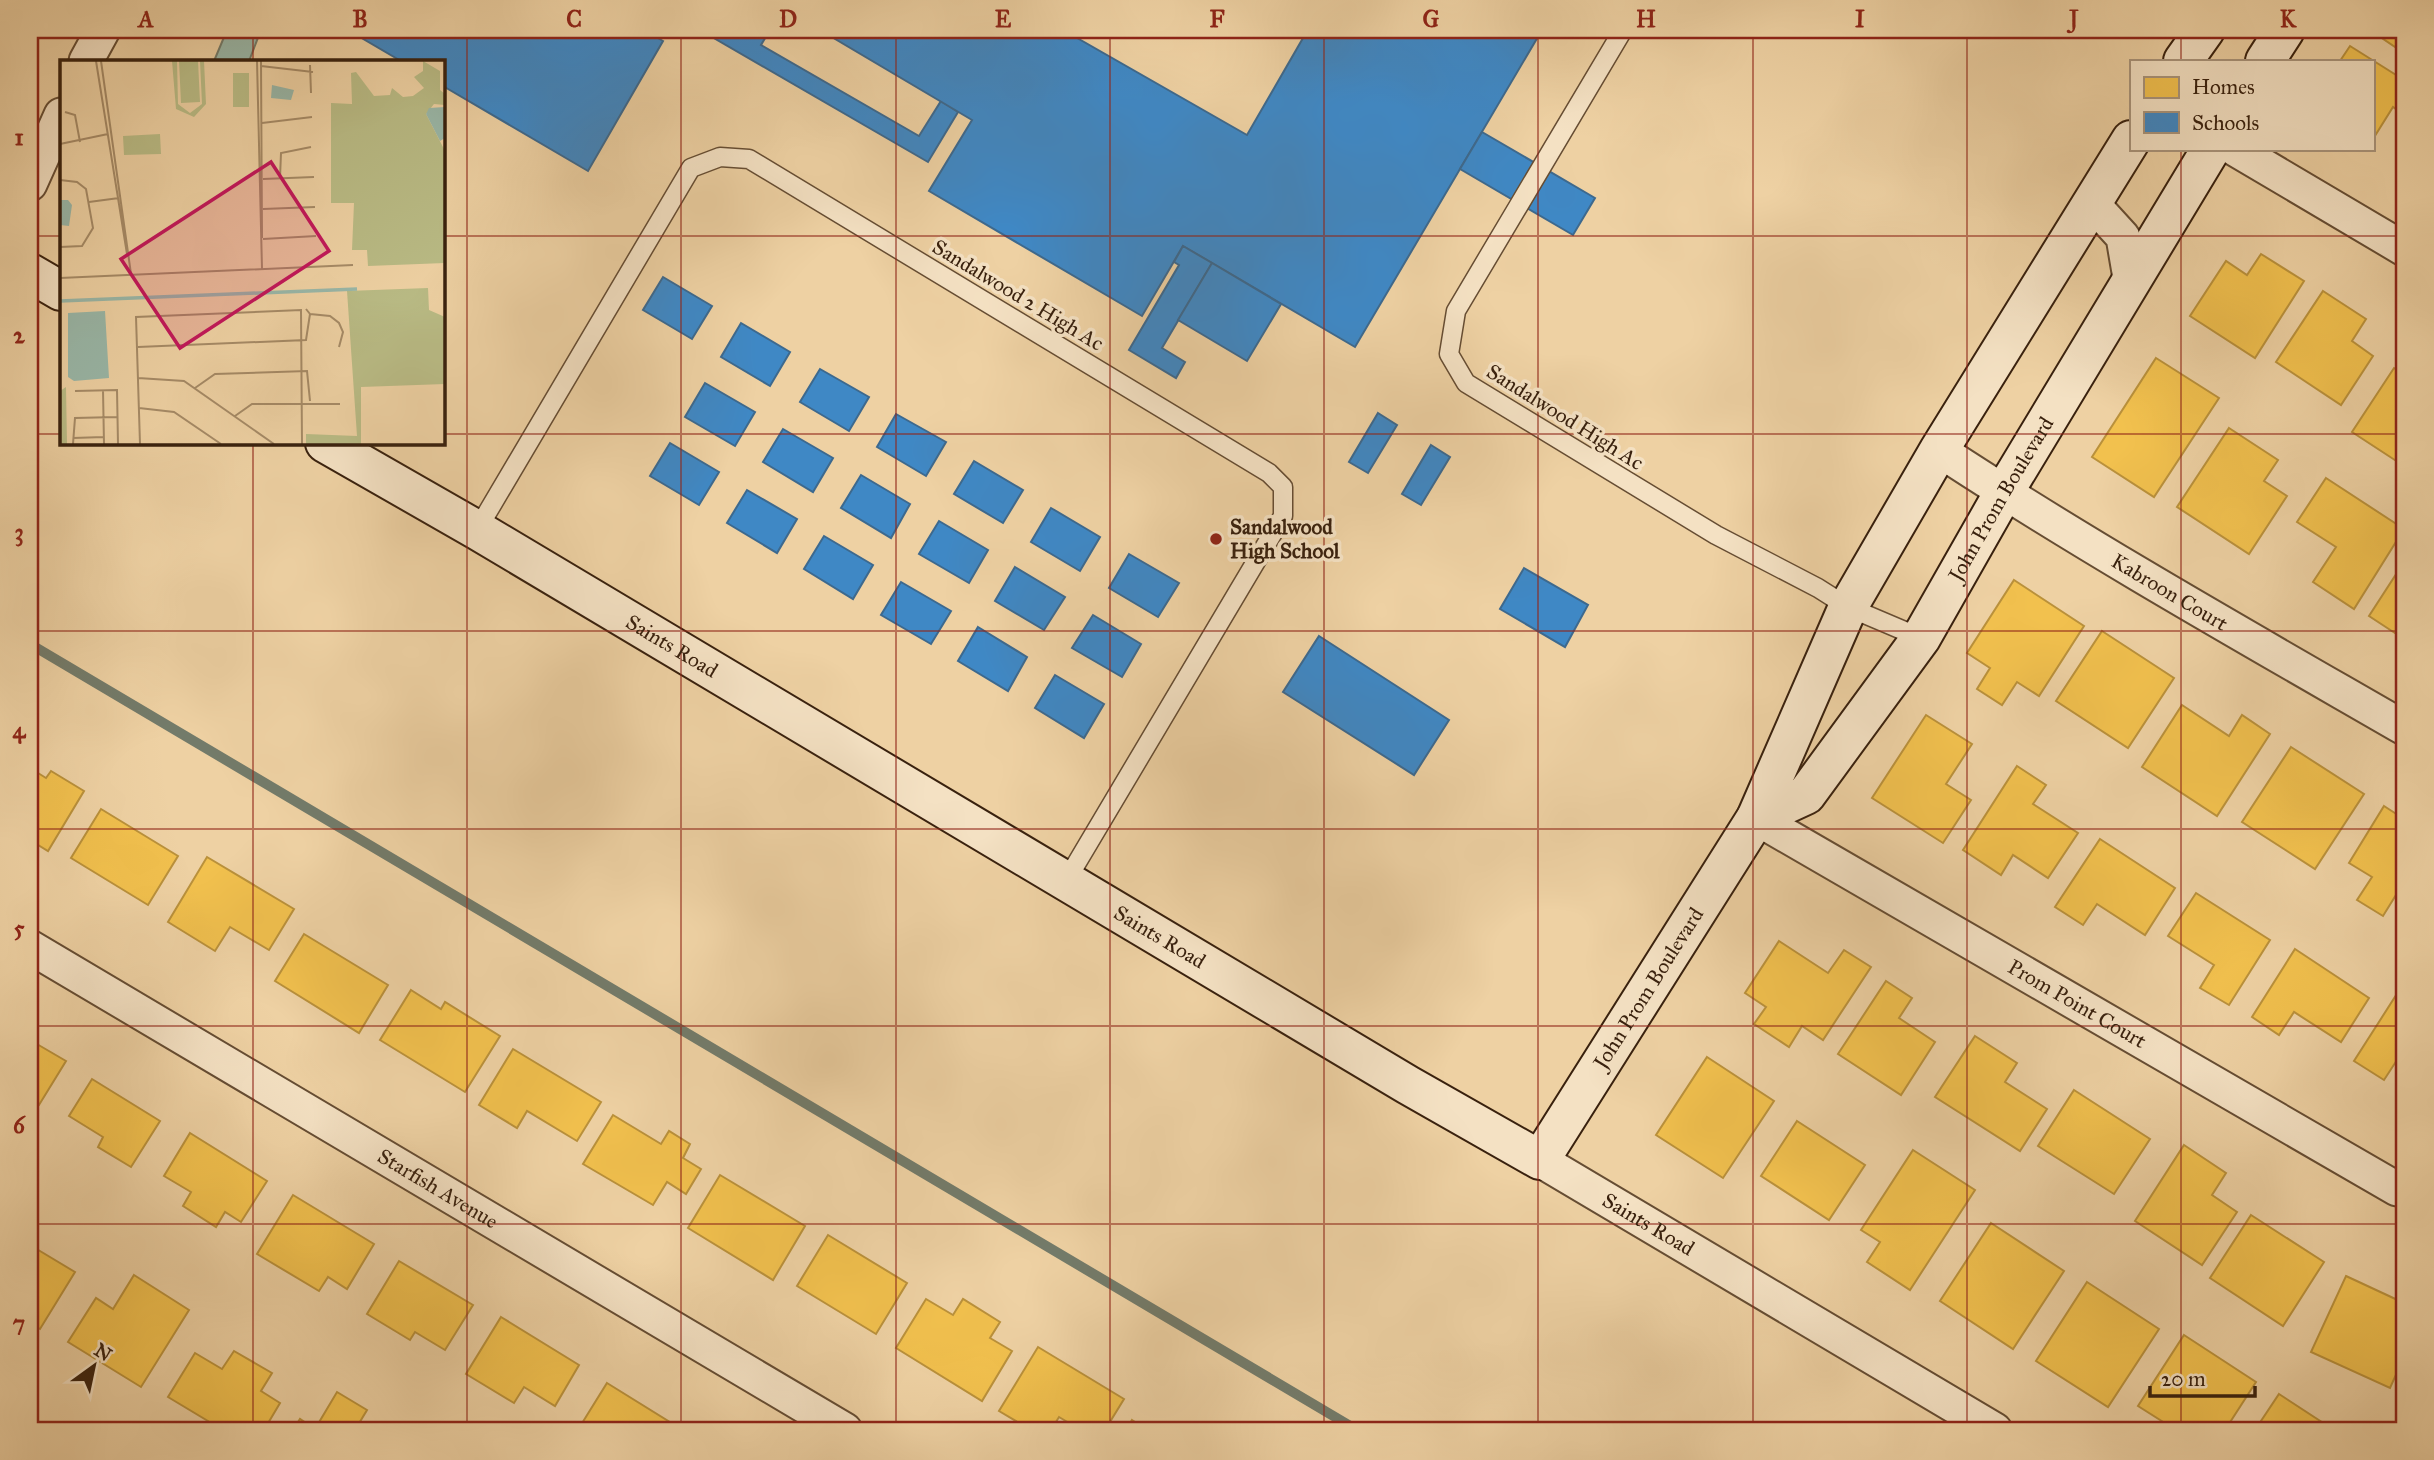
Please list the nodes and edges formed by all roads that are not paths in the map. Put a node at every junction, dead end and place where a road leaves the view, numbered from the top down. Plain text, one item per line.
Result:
1 (1623, 30) edge
2 (2205, 30) edge
3 (2285, 30) edge
4 (2184, 60) edge
5 (2266, 60) edge
6 (60, 117) edge
7 (2130, 142) edge
8 (2210, 150) edge
9 (2237, 150) edge
10 (30, 184) edge
11 (2092, 204) junction
12 (2404, 249) edge
13 (30, 273) edge
14 (2131, 284) junction
15 (60, 290) edge
16 (327, 444) edge
17 (1939, 450) junction
18 (2004, 492) junction
19 (477, 530) junction
20 (1848, 607) junction
21 (1921, 638) junction
22 (2404, 728) edge
23 (1756, 818) junction
24 (1066, 881) junction
25 (30, 947) edge
26 (1540, 1160) junction
27 (2397, 1189) dead end
28 (845, 1430) edge
29 (1995, 1430) edge

1 - 20 lane, Sandalwood High Ac
2 - 4 street
3 - 5 street
6 - 10 street
7 - 11 street, John Prom Boulevard
8 - 14 street, John Prom Boulevard
9 - 12 street
11 - 14 street
11 - 17 street, John Prom Boulevard
13 - 15 street
14 - 18 street, John Prom Boulevard
16 - 19 street, Saints Road
17 - 18 street, Kabroon Court
17 - 20 street, John Prom Boulevard
18 - 21 street, John Prom Boulevard
18 - 22 street, Kabroon Court
19 - 24 street, Saints Road
19 - 24 lane, Sandalwood 2 High Ac
20 - 21 lane, Sandalwood High Ac
20 - 23 street, John Prom Boulevard
21 - 23 street, John Prom Boulevard
23 - 26 street, John Prom Boulevard
23 - 27 street, Prom Point Court
24 - 26 street, Saints Road
25 - 28 street, Starfish Avenue
26 - 29 street, Saints Road

